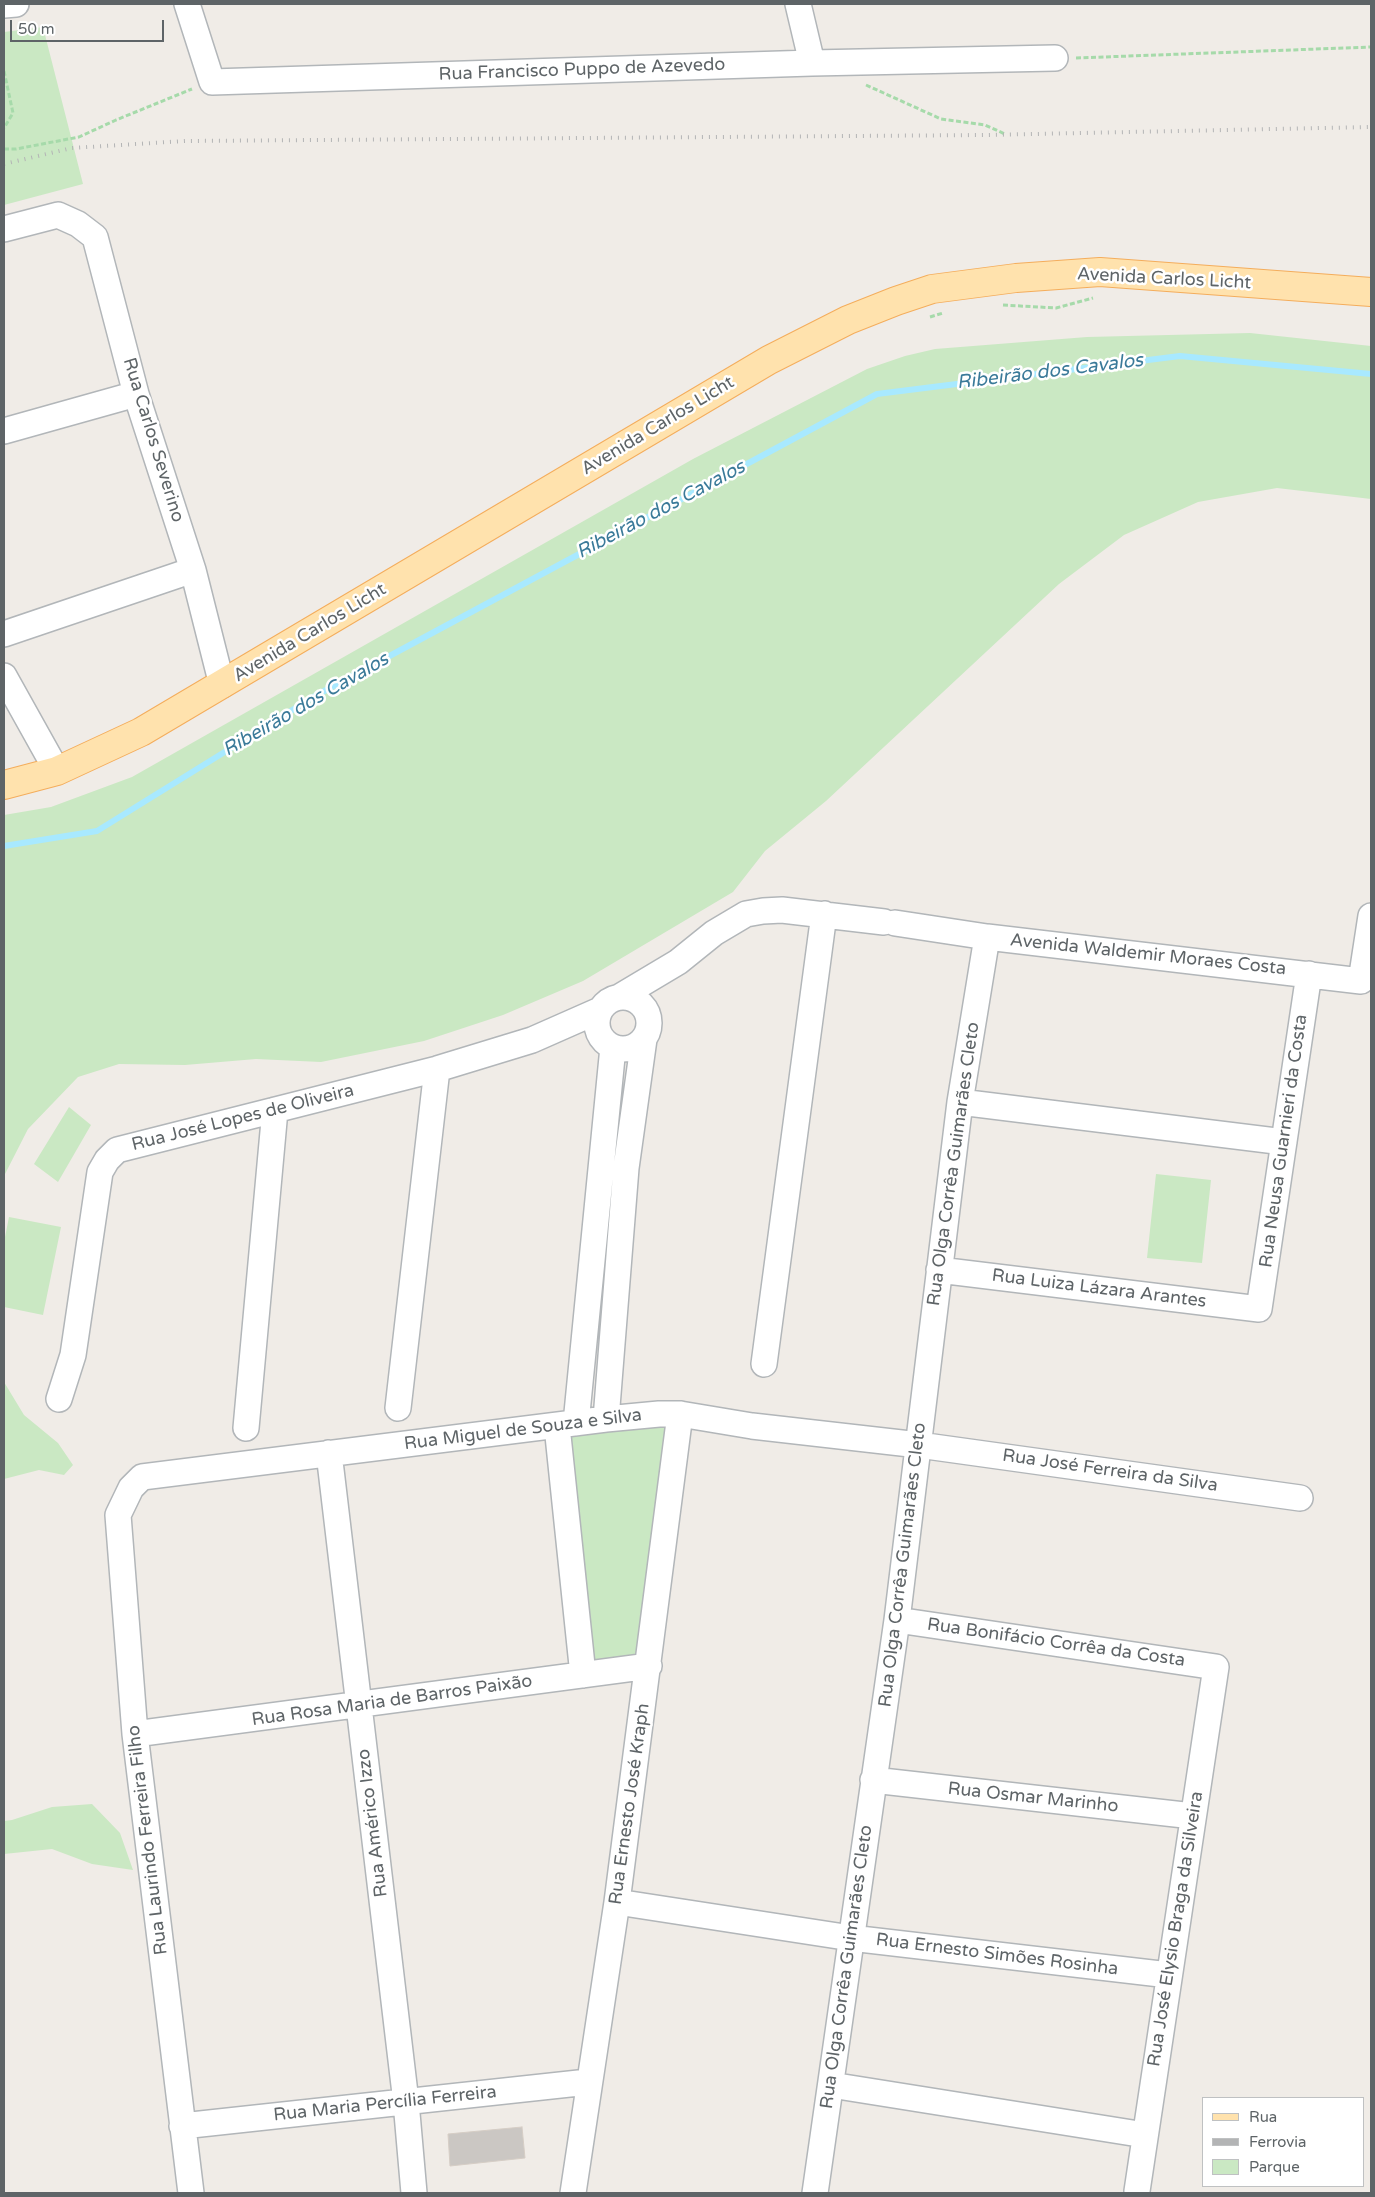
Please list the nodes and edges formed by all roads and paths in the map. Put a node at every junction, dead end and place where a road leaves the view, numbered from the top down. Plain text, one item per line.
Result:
1 (16, 4) edge
2 (187, 4) edge
3 (798, 4) edge
4 (4, 5) edge
5 (1371, 47) edge
6 (1056, 58) joint
7 (812, 63) junction
8 (845, 63) junction
9 (4, 71) edge
10 (212, 82) junction
11 (10, 98) junction
12 (4, 100) edge
13 (4, 128) edge
14 (1005, 134) dead end
15 (4, 149) edge
16 (4, 228) edge
17 (1371, 292) edge
18 (1103, 296) dead end
19 (1001, 305) dead end
20 (944, 313) dead end
21 (924, 318) dead end
22 (136, 394) junction
23 (4, 431) edge
24 (193, 570) junction
25 (4, 634) edge
26 (4, 676) edge
27 (222, 685) junction
28 (57, 771) junction
29 (4, 785) edge
30 (824, 914) junction
31 (1371, 916) edge
32 (987, 937) junction
33 (678, 962) junction
34 (1309, 974) junction
35 (1366, 982) edge
36 (621, 996) junction
37 (644, 1006) junction
38 (600, 1010) junction
39 (644, 1039) junction
40 (532, 1040) junction
41 (607, 1041) junction
42 (437, 1069) junction
43 (960, 1102) junction
44 (275, 1110) junction
45 (1284, 1142) junction
46 (939, 1270) junction
47 (1259, 1309) joint
48 (764, 1364) dead end
49 (59, 1400) dead end
50 (398, 1408) dead end
51 (680, 1414) junction
52 (606, 1418) junction
53 (567, 1425) junction
54 (246, 1428) dead end
55 (919, 1445) junction
56 (329, 1453) junction
57 (131, 1488) joint
58 (1300, 1498) dead end
59 (897, 1620) junction
60 (649, 1666) junction
61 (1216, 1667) joint
62 (583, 1675) junction
63 (359, 1706) junction
64 (135, 1734) junction
65 (873, 1780) junction
66 (1193, 1816) junction
67 (617, 1902) junction
68 (851, 1938) junction
69 (1169, 1975) junction
70 (588, 2082) junction
71 (831, 2085) junction
72 (406, 2102) junction
73 (182, 2126) junction
74 (1145, 2135) junction
75 (1137, 2191) dead end
76 (191, 2193) edge
77 (414, 2193) edge
78 (573, 2193) edge
79 (815, 2193) edge

1 - 4 street
2 - 10 street
3 - 7 street
5 - 6 path
6 - 8 street, Rua Francisco Puppo de Azevedo
7 - 8 street, Rua Francisco Puppo de Azevedo
7 - 10 street, Rua Francisco Puppo de Azevedo
8 - 14 path
9 - 11 path
10 - 15 path
11 - 12 path
11 - 13 path
16 - 22 street, Rua Carlos Severino
17 - 27 main road, Avenida Carlos Licht
18 - 19 path
20 - 21 path
22 - 23 street
22 - 24 street, Rua Carlos Severino
24 - 25 street
24 - 27 street, Rua Carlos Severino
26 - 28 street
27 - 28 main road, Avenida Carlos Licht
28 - 29 main road, Avenida Carlos Licht
30 - 32 street, Avenida Waldemir Moraes Costa
30 - 33 street
30 - 48 street
31 - 35 street
32 - 34 street, Avenida Waldemir Moraes Costa
32 - 43 street, Rua Olga Corrêa Guimarães Cleto
33 - 36 street
33 - 37 street
34 - 35 street, Avenida Waldemir Moraes Costa
34 - 45 street, Rua Neusa Guarnieri da Costa
36 - 37 street
36 - 38 street
37 - 39 street
38 - 40 street, Rua José Lopes de Oliveira
38 - 41 street
39 - 41 street
39 - 52 street
40 - 41 street, Rua José Lopes de Oliveira
40 - 42 street, Rua José Lopes de Oliveira
41 - 53 street
42 - 44 street, Rua José Lopes de Oliveira
42 - 50 street
43 - 45 street
43 - 46 street, Rua Olga Corrêa Guimarães Cleto
44 - 49 street, Rua José Lopes de Oliveira
44 - 54 street
45 - 47 street, Rua Neusa Guarnieri da Costa
46 - 47 street, Rua Luiza Lázara Arantes
46 - 55 street, Rua Olga Corrêa Guimarães Cleto
51 - 52 street, Rua Miguel de Souza e Silva
51 - 55 street, Rua Miguel de Souza e Silva
51 - 60 street, Rua Ernesto José Kraph
52 - 53 street, Rua Miguel de Souza e Silva
53 - 56 street, Rua Miguel de Souza e Silva
53 - 62 street
55 - 58 street, Rua José Ferreira da Silva
55 - 59 street, Rua Olga Corrêa Guimarães Cleto
56 - 57 street, Rua Miguel de Souza e Silva
56 - 63 street, Rua Américo Izzo
57 - 64 street, Rua Laurindo Ferreira Filho
59 - 61 street, Rua Bonifácio Corrêa da Costa
59 - 65 street, Rua Olga Corrêa Guimarães Cleto
60 - 62 street, Rua Rosa Maria de Barros Paixão
60 - 67 street, Rua Ernesto José Kraph
61 - 66 street, Rua José Elysio Braga da Silveira
62 - 63 street, Rua Rosa Maria de Barros Paixão
63 - 64 street, Rua Rosa Maria de Barros Paixão
63 - 72 street, Rua Américo Izzo
64 - 73 street, Rua Laurindo Ferreira Filho
65 - 66 street, Rua Osmar Marinho
65 - 68 street, Rua Olga Corrêa Guimarães Cleto
66 - 69 street, Rua José Elysio Braga da Silveira
67 - 68 street, Rua Ernesto Simões Rosinha
67 - 70 street, Rua Ernesto José Kraph
68 - 69 street, Rua Ernesto Simões Rosinha
68 - 71 street, Rua Olga Corrêa Guimarães Cleto
69 - 74 street, Rua José Elysio Braga da Silveira
70 - 72 street, Rua Maria Percília Ferreira
70 - 78 street, Rua Ernesto José Kraph
71 - 74 street
71 - 79 street, Rua Olga Corrêa Guimarães Cleto
72 - 73 street, Rua Maria Percília Ferreira
72 - 77 street, Rua Américo Izzo
73 - 76 street, Rua Laurindo Ferreira Filho
74 - 75 street, Rua José Elysio Braga da Silveira

